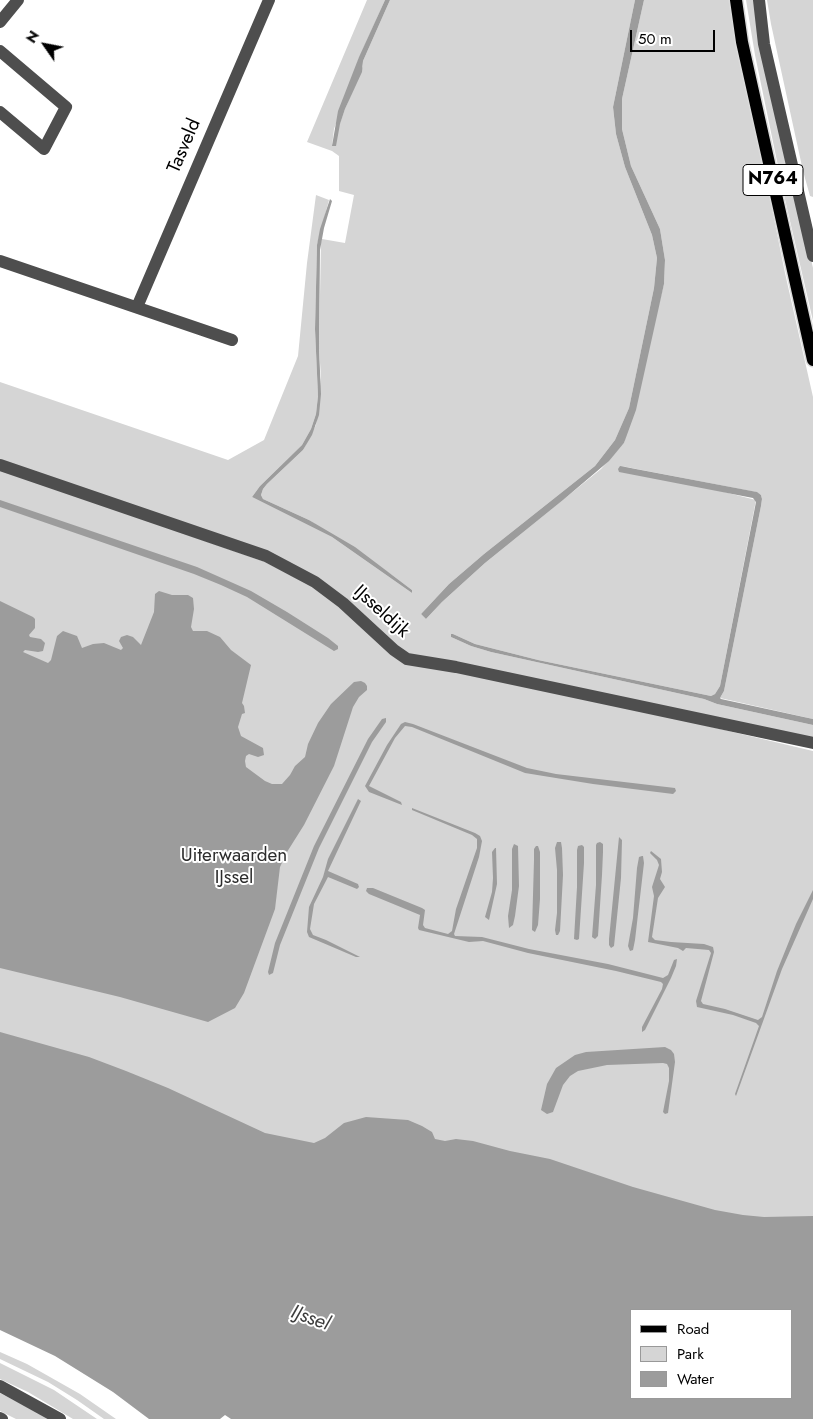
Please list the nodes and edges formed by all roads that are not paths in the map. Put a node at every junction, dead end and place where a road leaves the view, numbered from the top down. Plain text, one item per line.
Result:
1 (18, 0) edge
2 (269, 0) edge
3 (736, 0) edge
4 (759, 0) edge
5 (0, 22) edge
6 (0, 51) edge
7 (0, 112) edge
8 (813, 256) edge
9 (0, 261) edge
10 (136, 307) junction
11 (232, 340) dead end
12 (813, 360) edge
13 (0, 465) edge
14 (813, 743) edge
15 (0, 1386) edge
16 (60, 1419) edge

1 - 5 street
2 - 10 street, Tasveld
3 - 12 main road, N764
4 - 8 street
6 - 7 street
9 - 10 street
10 - 11 street
13 - 14 street, IJsseldijk
15 - 16 street

